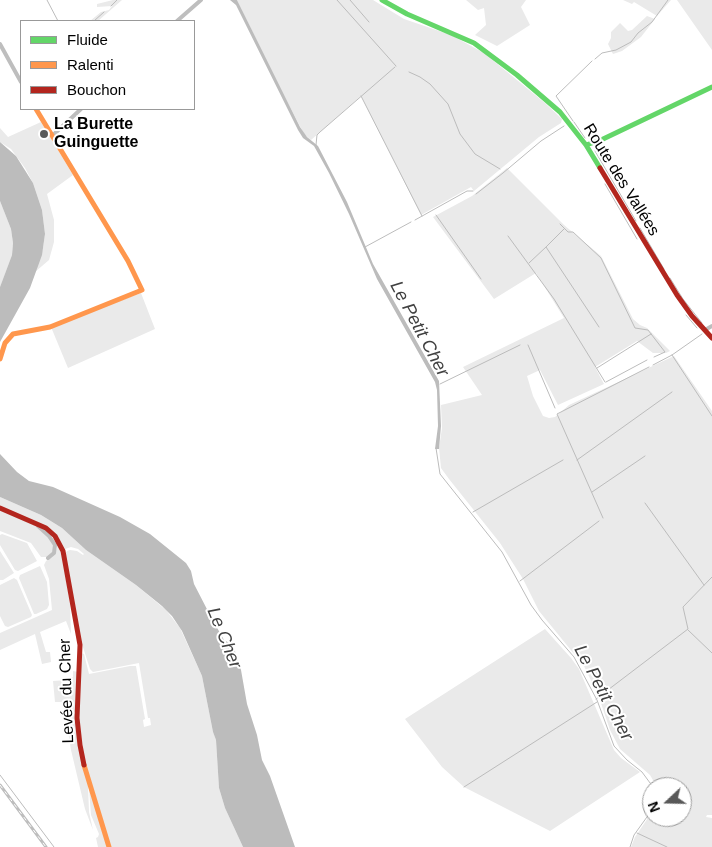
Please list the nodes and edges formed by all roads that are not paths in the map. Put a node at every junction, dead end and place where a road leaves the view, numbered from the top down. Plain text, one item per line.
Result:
1 (201, 0) edge
2 (382, 0) edge
3 (178, 20) edge
4 (0, 44) edge
5 (20, 80) edge
6 (712, 87) edge
7 (37, 110) edge
8 (80, 110) edge
9 (52, 136) junction
10 (586, 145) junction
11 (712, 326) edge
12 (705, 330) junction
13 (712, 338) edge
14 (0, 359) edge
15 (0, 508) edge
16 (54, 538) junction
17 (48, 558) dead end
18 (109, 847) edge

1 - 3 street
2 - 10 street, Route des Vallées
4 - 5 street
6 - 10 street
7 - 9 street
8 - 9 street
9 - 14 street
10 - 12 street, Route des Vallées
11 - 12 street
12 - 13 street, Route des Vallées
15 - 16 street
16 - 17 street
16 - 18 street, Levée du Cher

